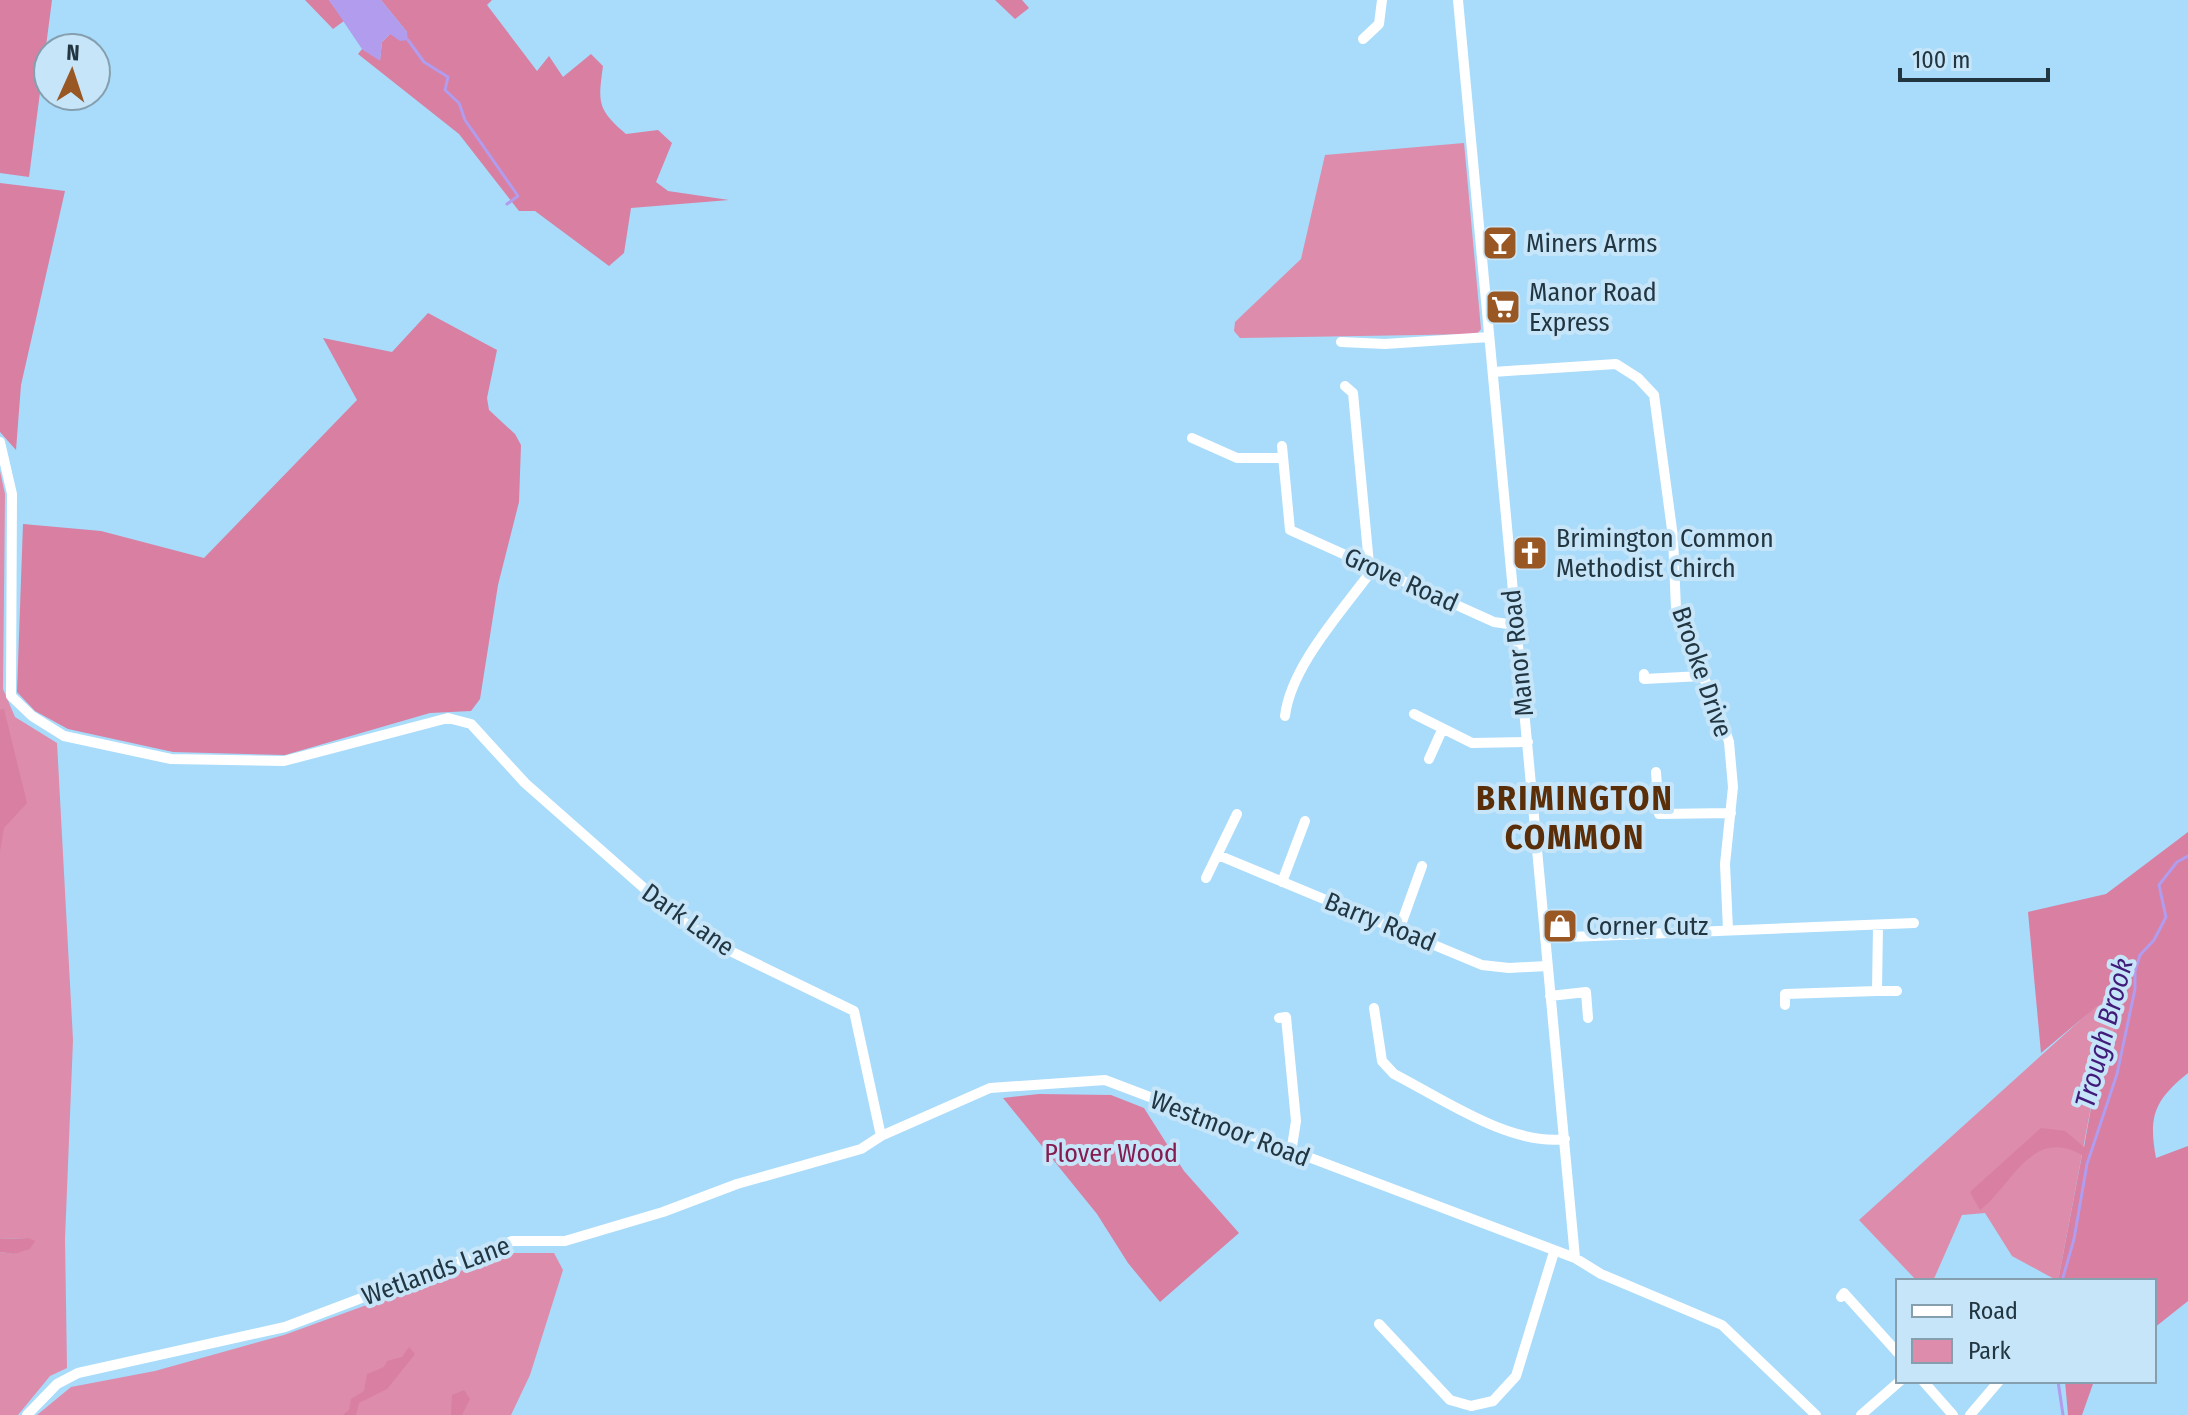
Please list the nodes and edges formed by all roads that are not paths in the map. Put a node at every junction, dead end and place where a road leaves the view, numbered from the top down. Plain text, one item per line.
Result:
1 (1382, 0) edge
2 (1458, 0) edge
3 (1363, 39) dead end
4 (1489, 337) junction
5 (1341, 342) dead end
6 (1493, 372) junction
7 (1345, 386) dead end
8 (1192, 438) dead end
9 (0, 442) edge
10 (1282, 446) dead end
11 (1283, 458) junction
12 (1372, 565) junction
13 (1515, 625) junction
14 (1644, 674) dead end
15 (1702, 676) junction
16 (1414, 714) dead end
17 (1285, 716) dead end
18 (1442, 730) junction
19 (1528, 742) junction
20 (1429, 759) dead end
21 (1656, 772) dead end
22 (1731, 813) junction
23 (1237, 814) dead end
24 (1305, 821) dead end
25 (1218, 855) junction
26 (1422, 866) dead end
27 (1206, 878) dead end
28 (1282, 882) junction
29 (1914, 923) dead end
30 (1878, 925) junction
31 (1399, 930) junction
32 (1728, 930) junction
33 (1545, 938) junction
34 (1547, 966) junction
35 (1877, 991) junction
36 (1897, 991) dead end
37 (1550, 996) junction
38 (1785, 1005) dead end
39 (1374, 1008) dead end
40 (1279, 1018) dead end
41 (1588, 1018) dead end
42 (881, 1136) junction
43 (1565, 1139) junction
44 (1291, 1153) junction
45 (1554, 1252) junction
46 (1575, 1258) junction
47 (1841, 1297) dead end
48 (1379, 1324) dead end
49 (1896, 1351) edge
50 (1898, 1383) edge
51 (1925, 1383) edge
52 (1997, 1383) edge
53 (27, 1415) edge
54 (1816, 1415) edge
55 (1861, 1415) edge
56 (1953, 1415) edge
57 (1970, 1415) edge

1 - 3 street
2 - 4 street, Manor Road
4 - 5 street
4 - 6 street, Manor Road
6 - 13 street, Manor Road
6 - 15 street, Brooke Drive
7 - 12 street
8 - 11 street
9 - 42 street, Dark Lane
10 - 11 street
11 - 12 street, Grove Road
12 - 13 street, Grove Road
12 - 17 street
13 - 19 street, Manor Road
14 - 15 street
15 - 22 street, Brooke Drive
16 - 18 street
18 - 19 street
18 - 20 street
19 - 33 street, Manor Road
21 - 22 street
22 - 32 street, Brooke Drive
23 - 25 street
24 - 28 street
25 - 27 street
25 - 28 street, Barry Road
26 - 31 street
28 - 31 street, Barry Road
29 - 30 street
30 - 32 street
30 - 35 street
31 - 34 street, Barry Road
32 - 33 street
33 - 34 street, Manor Road
34 - 37 street, Manor Road
35 - 36 street
35 - 38 street
37 - 41 street
37 - 43 street, Manor Road
39 - 43 street
40 - 44 street
42 - 44 street, Westmoor Road
42 - 53 street, Wetlands Lane
43 - 46 street, Manor Road
44 - 45 street, Westmoor Road
45 - 46 street, Westmoor Road
45 - 48 street
46 - 54 street, Westmoor Road
47 - 49 street
50 - 55 street
51 - 56 street
52 - 57 street

